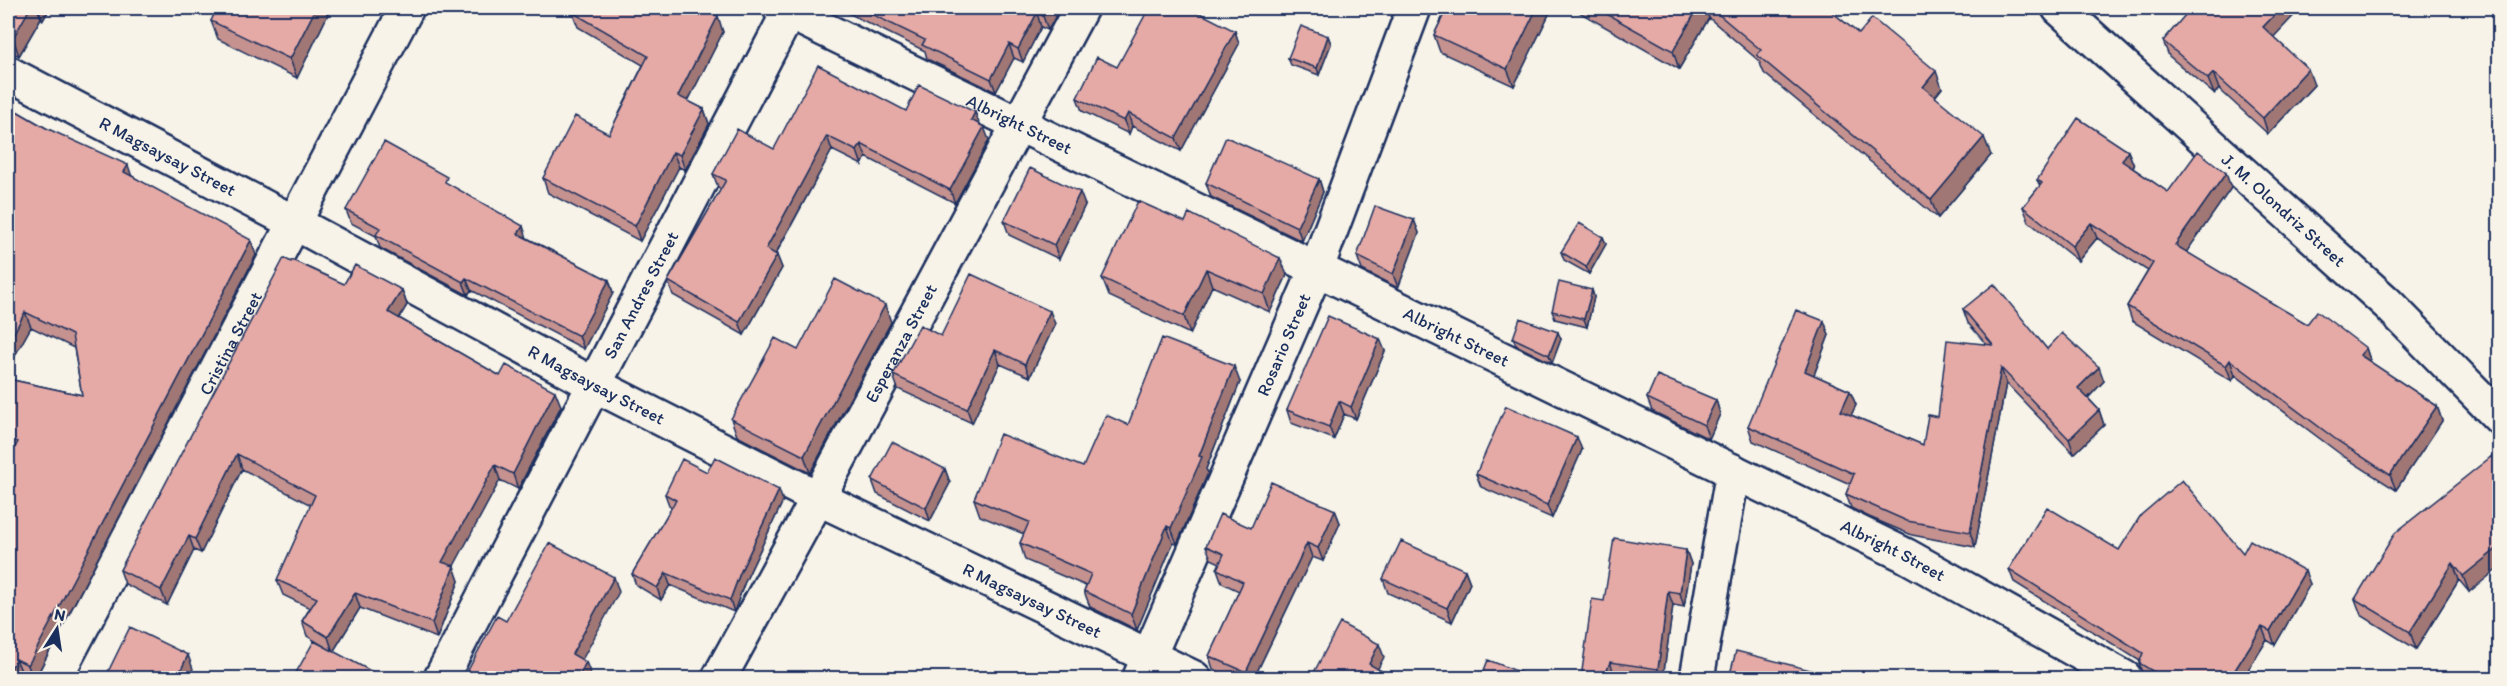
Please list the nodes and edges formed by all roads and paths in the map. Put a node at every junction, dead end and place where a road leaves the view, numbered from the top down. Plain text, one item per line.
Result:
1 (407, 8) edge
2 (1081, 8) edge
3 (1414, 8) edge
4 (2059, 8) edge
5 (786, 9) edge
6 (8, 73) edge
7 (1020, 123) junction
8 (295, 223) junction
9 (1316, 270) junction
10 (593, 384) junction
11 (2499, 418) edge
12 (1733, 471) junction
13 (818, 498) junction
14 (1144, 668) edge
15 (2112, 674) edge
16 (55, 678) edge
17 (441, 678) edge
18 (718, 678) edge
19 (1194, 678) edge
20 (1697, 678) edge

1 - 8 street, Cristina Street
2 - 7 street, Esperanza Street
3 - 9 street, Rosario Street
4 - 11 street, J. M. Olondriz Street
5 - 7 street, Albright Street
5 - 10 street, San Andres Street
6 - 8 street, R Magsaysay Street
7 - 9 street, Albright Street
7 - 13 street, Esperanza Street
8 - 10 street, R Magsaysay Street
8 - 16 street, Cristina Street
9 - 12 street, Albright Street
9 - 14 street, Rosario Street
10 - 13 street, R Magsaysay Street
10 - 17 street, San Andres Street
12 - 15 street, Albright Street
12 - 20 street
13 - 14 street, R Magsaysay Street
13 - 18 street, Esperanza Street
14 - 19 street, R Magsaysay Street

